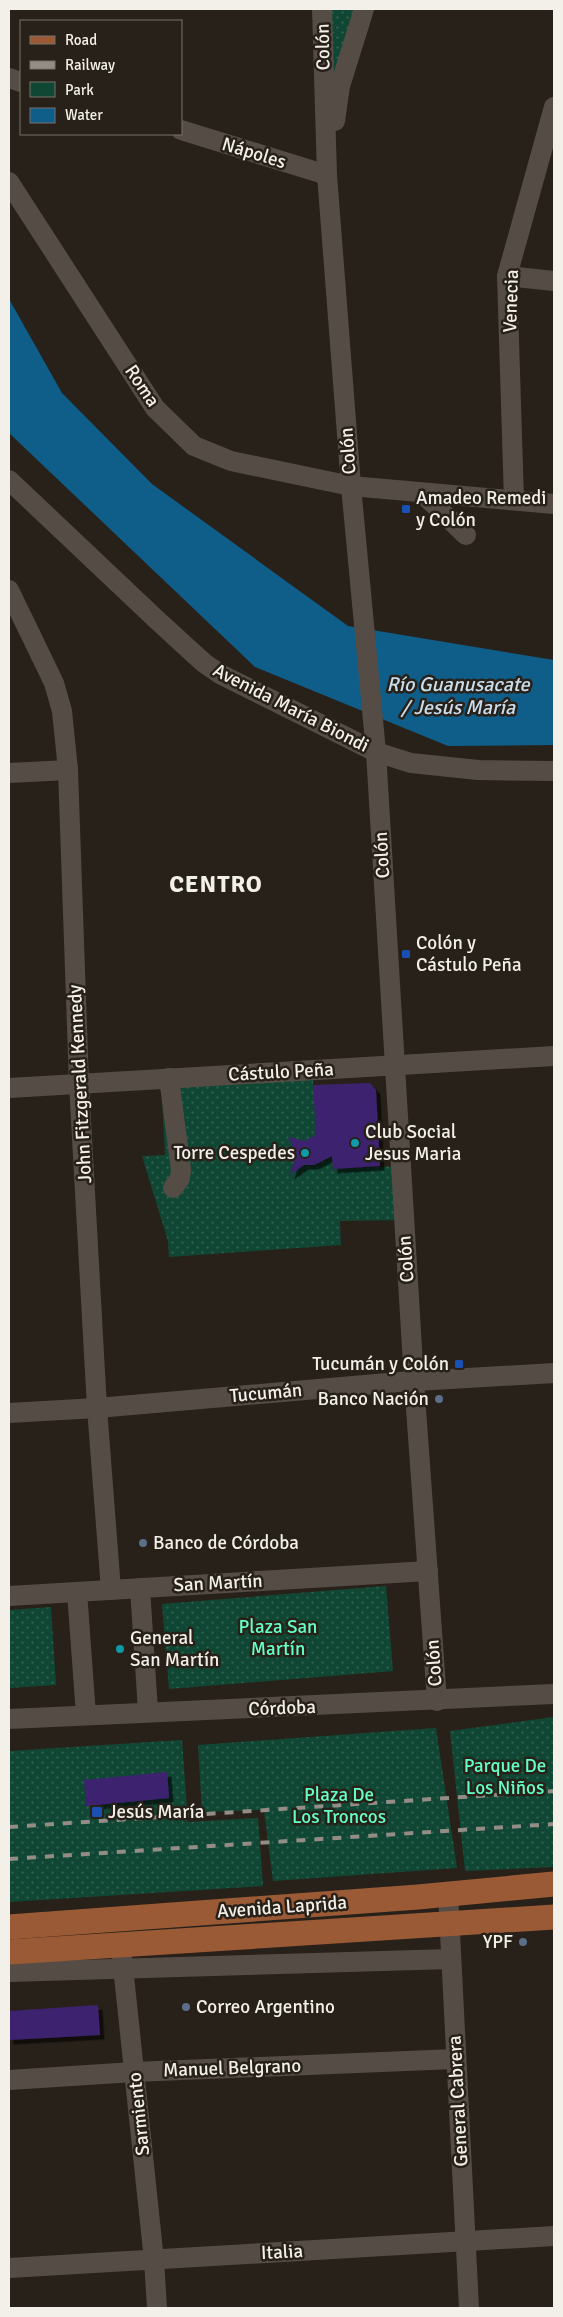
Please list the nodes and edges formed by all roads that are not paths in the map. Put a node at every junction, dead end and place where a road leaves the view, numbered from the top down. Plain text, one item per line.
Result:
1 (322, 9) edge
2 (364, 9) edge
3 (554, 107) edge
4 (182, 130) edge
5 (327, 175) junction
6 (9, 182) edge
7 (508, 276) junction
8 (554, 282) edge
9 (9, 480) edge
10 (351, 486) junction
11 (422, 493) junction
12 (514, 500) junction
13 (554, 504) edge
14 (466, 535) dead end
15 (9, 590) edge
16 (376, 752) junction
17 (68, 770) junction
18 (554, 771) edge
19 (9, 773) edge
20 (554, 1056) edge
21 (394, 1065) junction
22 (169, 1078) junction
23 (79, 1084) junction
24 (9, 1088) edge
25 (173, 1188) dead end
26 (554, 1373) edge
27 (414, 1381) junction
28 (97, 1408) junction
29 (9, 1413) edge
30 (428, 1571) junction
31 (140, 1588) junction
32 (110, 1590) junction
33 (77, 1592) junction
34 (9, 1596) edge
35 (554, 1694) edge
36 (437, 1701) junction
37 (148, 1711) junction
38 (86, 1715) junction
39 (9, 1719) edge
40 (554, 1884) edge
41 (448, 1893) junction
42 (554, 1917) edge
43 (118, 1919) junction
44 (449, 1924) junction
45 (9, 1926) edge
46 (120, 1944) junction
47 (9, 1952) edge
48 (451, 1959) junction
49 (123, 1970) junction
50 (9, 1972) edge
51 (455, 2059) junction
52 (134, 2072) junction
53 (9, 2080) edge
54 (554, 2236) edge
55 (464, 2241) junction
56 (154, 2260) junction
57 (9, 2268) edge
58 (157, 2308) edge
59 (469, 2308) edge

1 - 5 street, Colón
2 - 5 street
3 - 7 street, Venecia
4 - 5 street, Nápoles
5 - 10 street, Colón
6 - 10 street, Roma
7 - 8 street
7 - 12 street, Venecia
9 - 16 street, Avenida María Biondi
10 - 11 street, Roma
10 - 16 street, Colón
11 - 12 street, Roma
11 - 14 street
12 - 13 street, Roma
15 - 17 street, John Fitzgerald Kennedy
16 - 18 street, Avenida María Biondi
16 - 21 street, Colón
17 - 19 street
17 - 23 street, John Fitzgerald Kennedy
20 - 21 street, Cástulo Peña
21 - 22 street, Cástulo Peña
21 - 27 street, Colón
22 - 23 street, Cástulo Peña
22 - 25 street
23 - 24 street, Cástulo Peña
23 - 28 street, John Fitzgerald Kennedy
26 - 27 street, Tucumán
27 - 28 street, Tucumán
27 - 30 street, Colón
28 - 29 street, Tucumán
28 - 32 street, John Fitzgerald Kennedy
30 - 31 street, San Martín
30 - 36 street, Colón
31 - 32 street, San Martín
31 - 37 street
32 - 33 street, San Martín
33 - 34 street, San Martín
33 - 38 street
35 - 36 street, Córdoba
36 - 37 street, Córdoba
37 - 38 street, Córdoba
38 - 39 street, Córdoba
40 - 41 main road, Avenida Laprida
41 - 43 main road, Avenida Laprida
41 - 44 street, General Cabrera
42 - 44 main road, Avenida Laprida
43 - 45 main road, Avenida Laprida
43 - 46 street, Sarmiento
44 - 46 main road, Avenida Laprida
44 - 48 street, General Cabrera
46 - 47 main road, Avenida Laprida
46 - 49 street, Sarmiento
48 - 49 street
48 - 51 street, General Cabrera
49 - 50 street
49 - 52 street, Sarmiento
51 - 52 street, Manuel Belgrano
51 - 55 street, General Cabrera
52 - 53 street, Manuel Belgrano
52 - 56 street, Sarmiento
54 - 55 street, Italia
55 - 56 street, Italia
55 - 59 street, General Cabrera
56 - 57 street, Italia
56 - 58 street, Sarmiento

